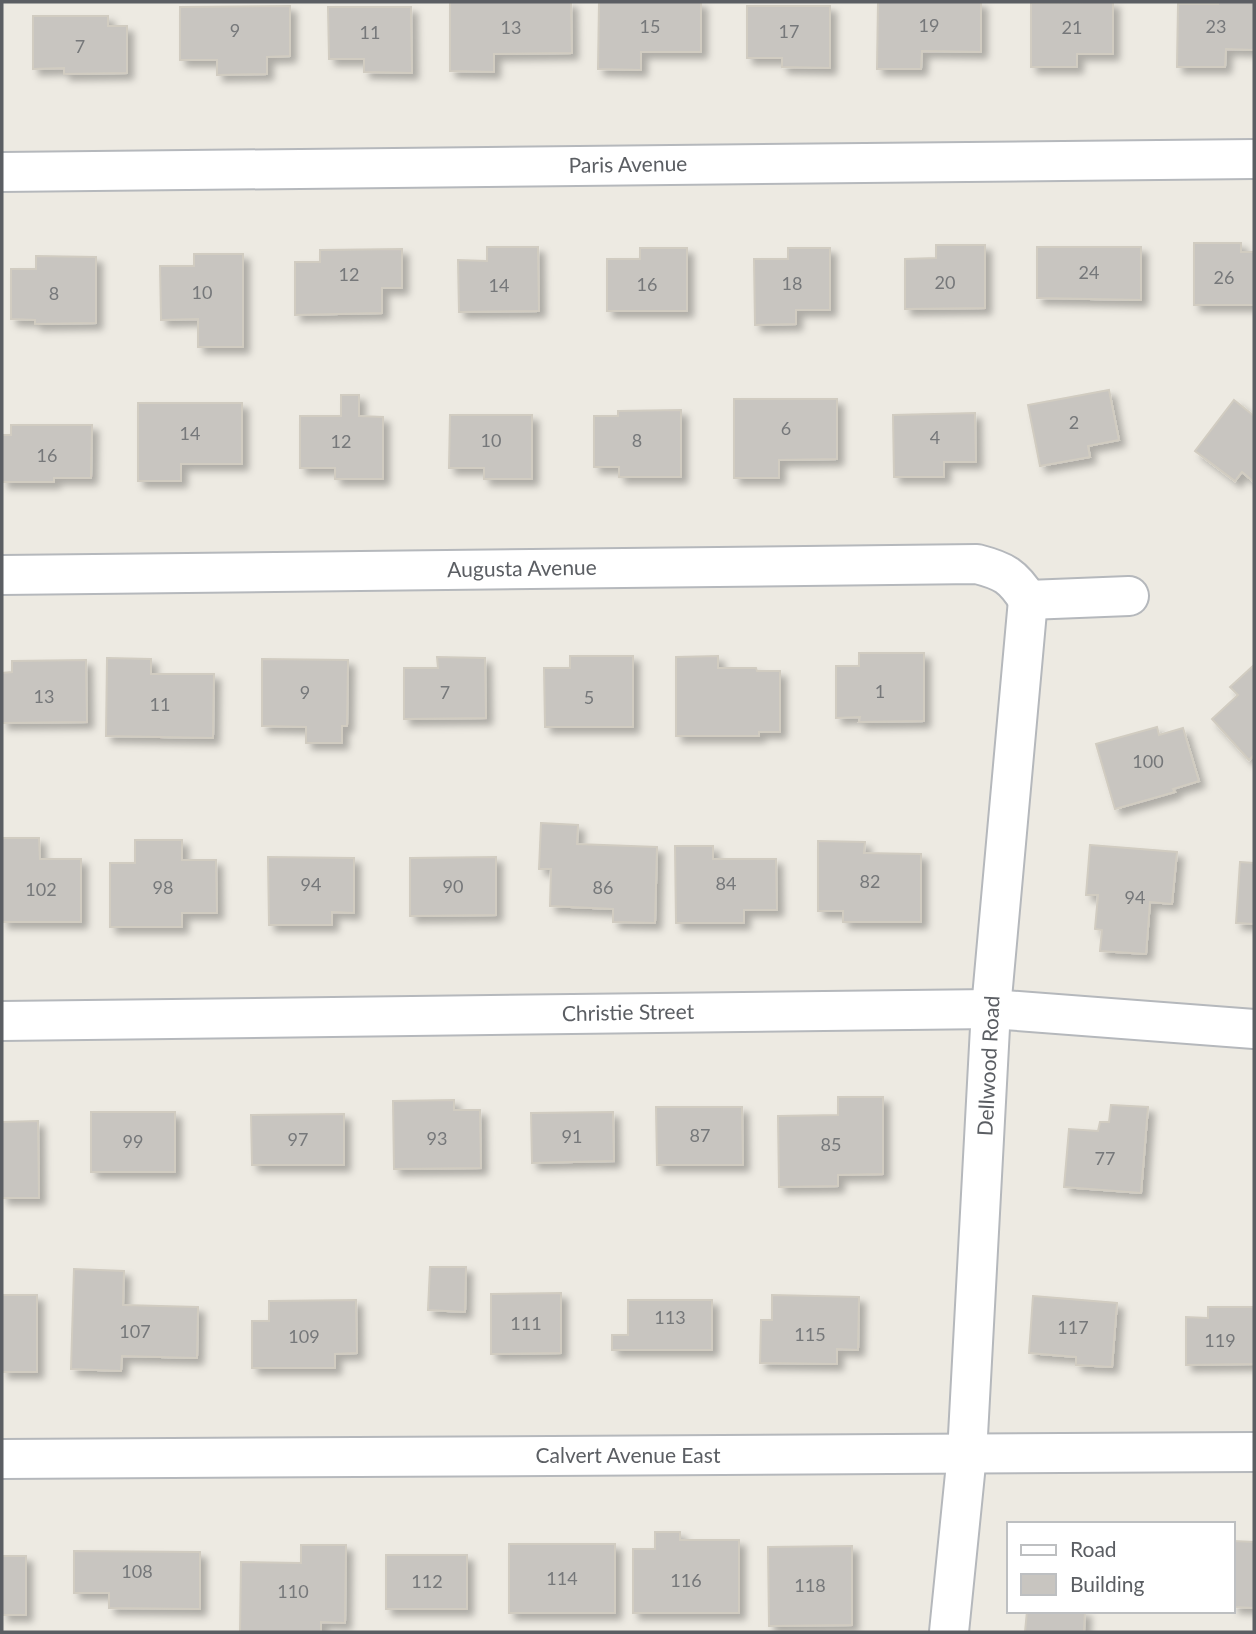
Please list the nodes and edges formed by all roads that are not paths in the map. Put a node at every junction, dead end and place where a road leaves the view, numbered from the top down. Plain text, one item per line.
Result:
1 (1254, 159) edge
2 (2, 172) edge
3 (2, 575) edge
4 (1129, 596) dead end
5 (1028, 600) junction
6 (991, 1009) junction
7 (2, 1021) edge
8 (1254, 1029) edge
9 (1254, 1452) edge
10 (967, 1454) junction
11 (2, 1459) edge
12 (949, 1632) edge

1 - 2 street, Paris Avenue
3 - 5 street, Augusta Avenue
4 - 5 street
5 - 6 street, Dellwood Road
6 - 7 street, Christie Street
6 - 8 street, Christie Street
6 - 10 street, Dellwood Road
9 - 10 street, Calvert Avenue East
10 - 11 street, Calvert Avenue East
10 - 12 street, Dellwood Road

